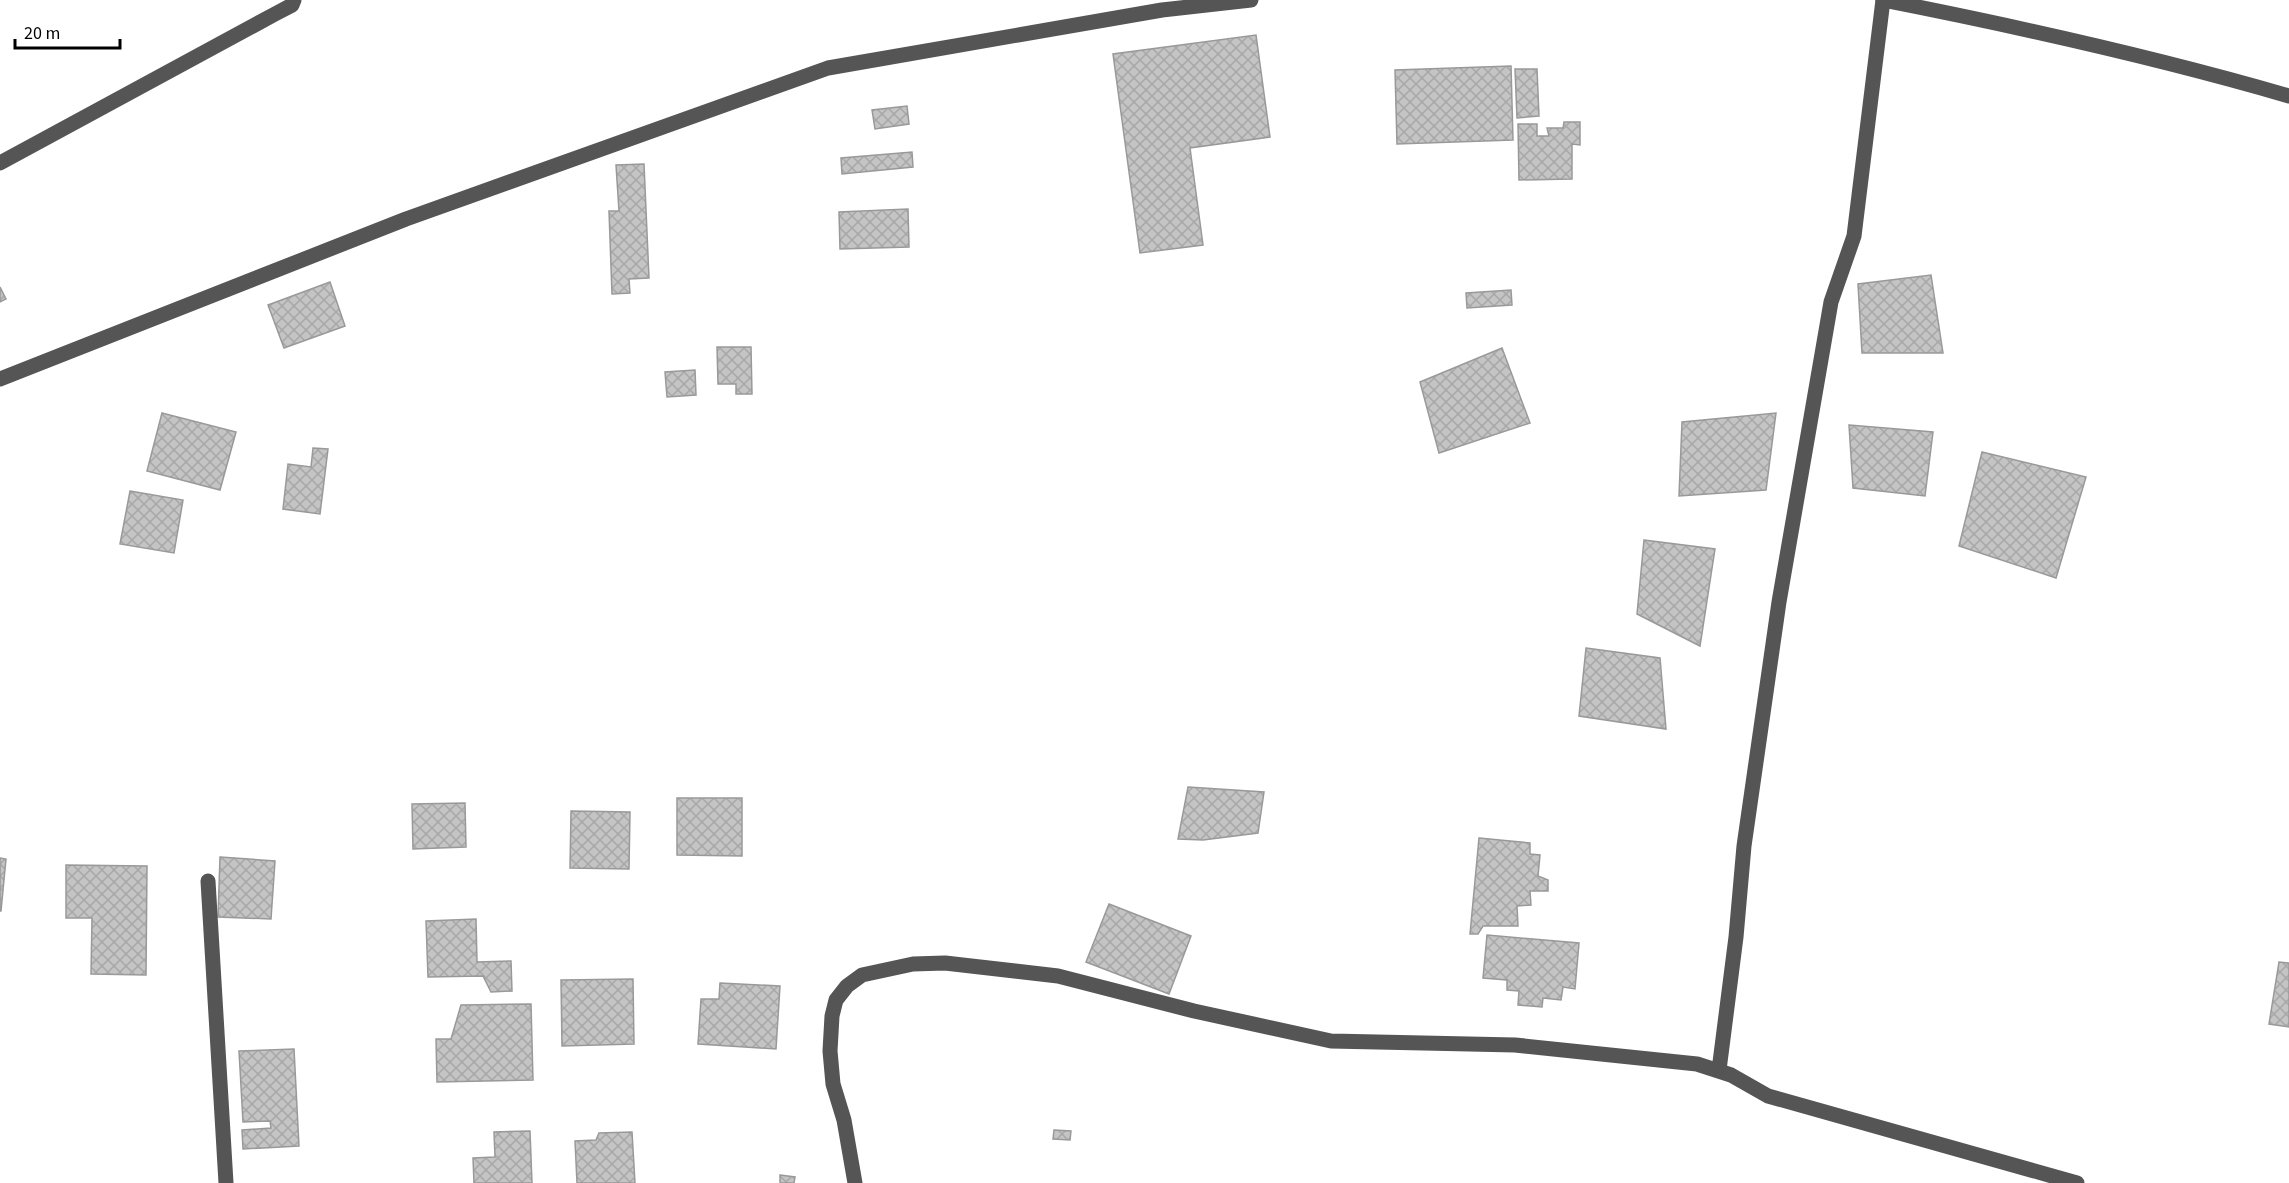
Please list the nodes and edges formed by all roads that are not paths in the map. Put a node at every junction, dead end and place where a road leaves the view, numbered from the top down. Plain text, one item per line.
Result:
1 (294, 0) edge
2 (1251, 0) edge
3 (1883, 0) edge
4 (2289, 96) edge
5 (0, 163) edge
6 (0, 379) edge
7 (208, 881) dead end
8 (1719, 1071) junction
9 (226, 1183) edge
10 (855, 1183) edge
11 (2077, 1183) edge

1 - 5 street
2 - 6 street
3 - 4 street
3 - 8 street
7 - 9 street
8 - 10 street
8 - 11 street

